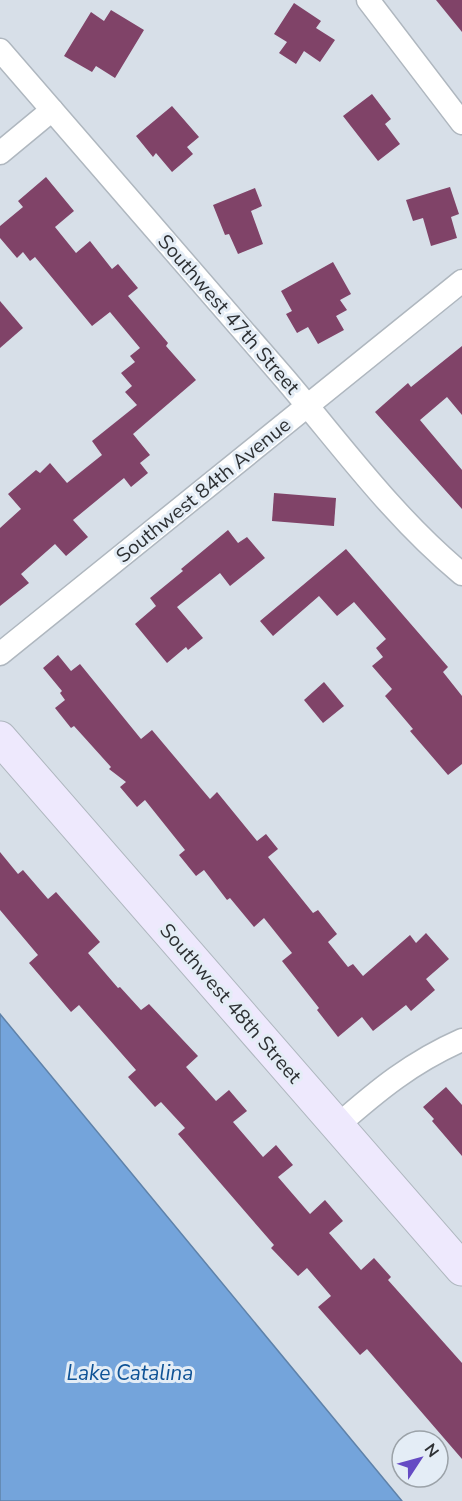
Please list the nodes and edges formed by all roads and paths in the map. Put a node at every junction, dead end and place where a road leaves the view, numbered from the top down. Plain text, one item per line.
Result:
1 (368, 0) edge
2 (0, 50) edge
3 (52, 110) junction
4 (462, 123) edge
5 (0, 153) edge
6 (462, 281) edge
7 (308, 406) junction
8 (462, 574) edge
9 (0, 654) edge
10 (0, 738) edge
11 (462, 1040) edge
12 (337, 1126) junction
13 (462, 1269) edge

1 - 4 street
2 - 3 street, Southwest 47th Street
3 - 5 street
3 - 7 street, Southwest 47th Street
6 - 7 street, Southwest 84th Avenue
7 - 8 street, Southwest 47th Street
7 - 9 street, Southwest 84th Avenue
10 - 12 street, Southwest 48th Street
11 - 12 street
12 - 13 street, Southwest 48th Street

